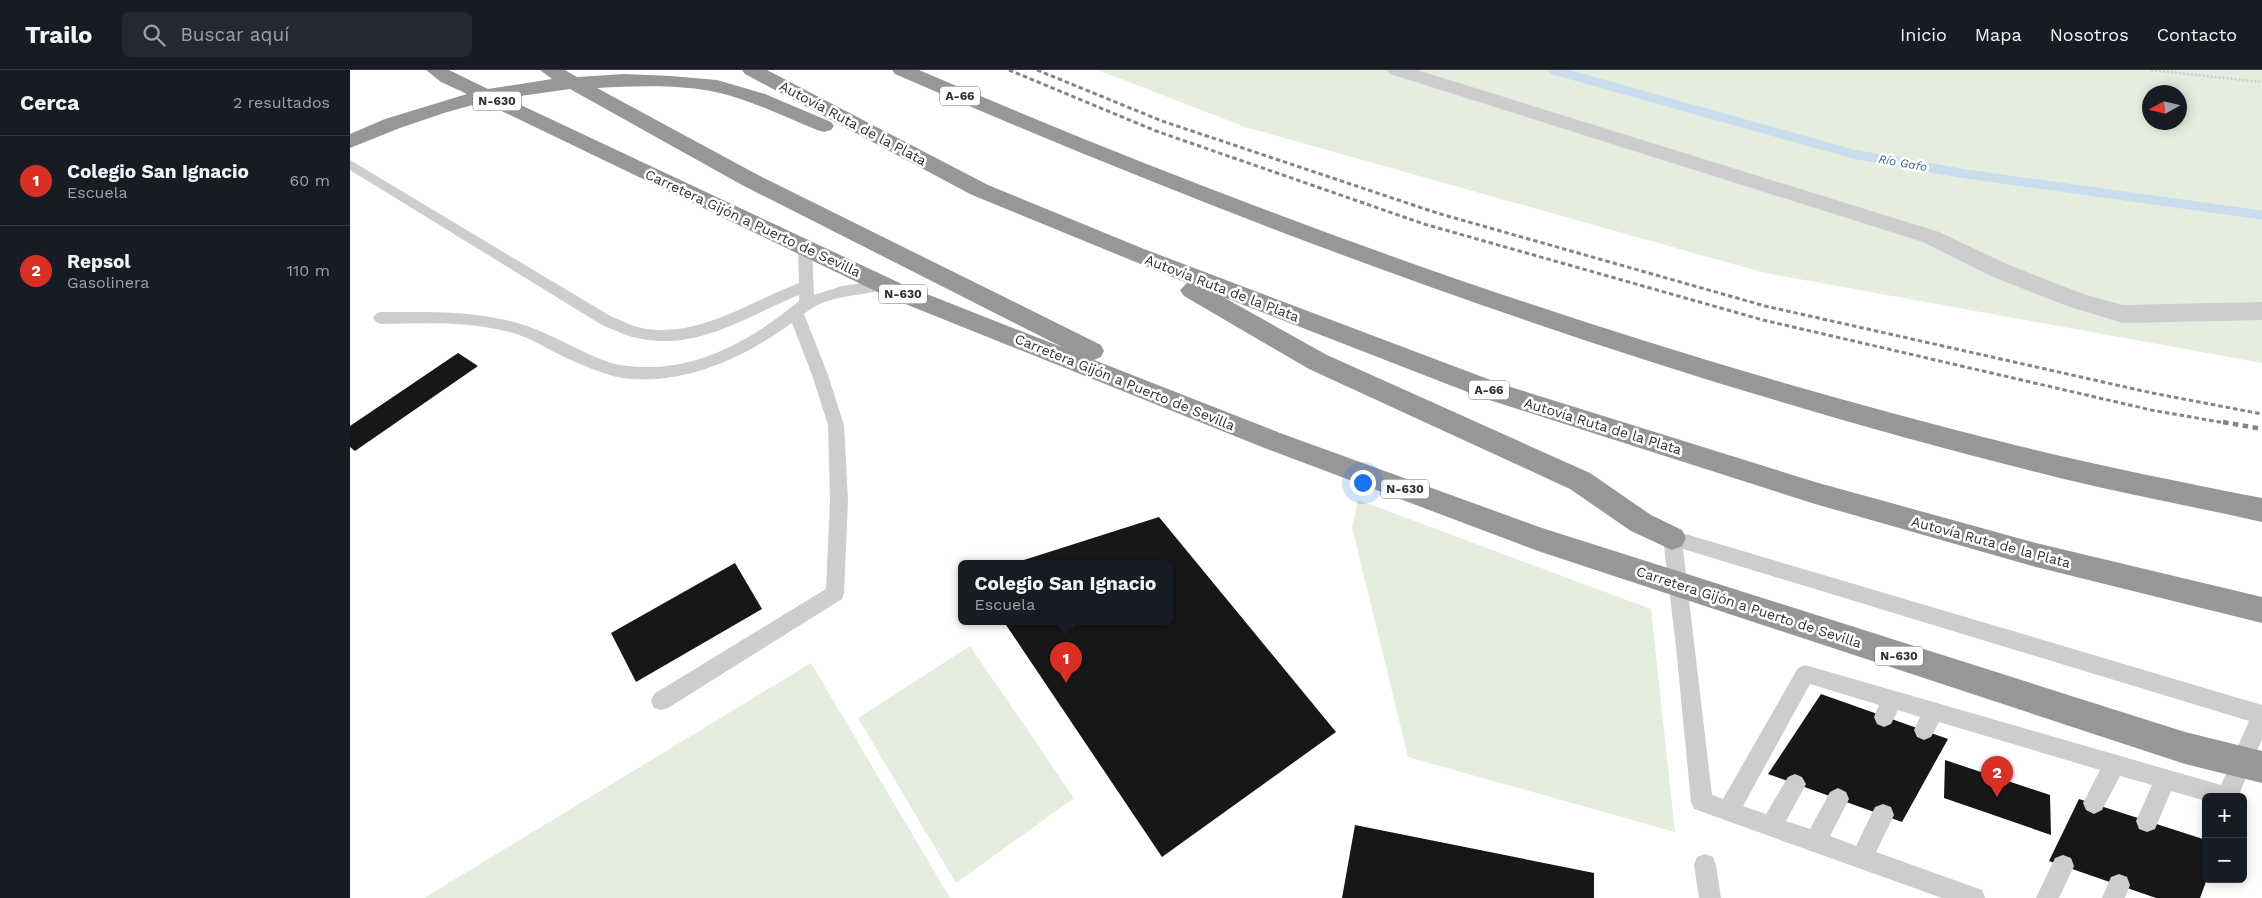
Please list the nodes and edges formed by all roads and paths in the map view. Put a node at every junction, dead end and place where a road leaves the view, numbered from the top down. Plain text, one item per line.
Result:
1 (550, 70) edge
2 (752, 70) edge
3 (902, 70) edge
4 (920, 70) edge
5 (1397, 70) edge
6 (2151, 70) edge
7 (442, 74) edge
8 (2262, 82) edge
9 (1018, 122) junction
10 (350, 142) edge
11 (350, 164) edge
12 (980, 190) junction
13 (805, 248) junction
14 (1136, 255) junction
15 (882, 285) junction
16 (806, 286) junction
17 (801, 308) junction
18 (2262, 311) edge
19 (381, 318) dead end
20 (1271, 440) junction
21 (2262, 510) edge
22 (1672, 538) junction
23 (2262, 610) edge
24 (661, 701) dead end
25 (1934, 711) junction
26 (2262, 715) edge
27 (1924, 730) dead end
28 (2115, 764) junction
29 (2262, 767) edge
30 (2166, 778) junction
31 (1795, 784) dead end
32 (2214, 793) edge
33 (2229, 793) edge
34 (1838, 799) dead end
35 (2094, 804) dead end
36 (1728, 811) junction
37 (1883, 815) dead end
38 (2147, 821) dead end
39 (1770, 827) junction
40 (1815, 841) junction
41 (1862, 858) junction
42 (1705, 865) dead end
43 (2062, 866) dead end
44 (1710, 898) edge
45 (1974, 898) edge
46 (2047, 898) edge

1 - 20 highway, Carretera Gijón a Puerto de Sevilla / N-630
2 - 12 highway, Autovía Ruta de la Plata / A-66
3 - 9 highway, A-66
4 - 9 highway
5 - 18 street
6 - 8 path
7 - 13 highway, Carretera Gijón a Puerto de Sevilla / N-630
9 - 21 highway, A-66
10 - 12 highway
11 - 16 lane
12 - 14 highway, Autovía Ruta de la Plata / A-66
13 - 15 highway, Carretera Gijón a Puerto de Sevilla / N-630
13 - 16 lane
14 - 22 highway
14 - 23 highway, Autovía Ruta de la Plata / A-66
15 - 17 lane
15 - 20 highway, Carretera Gijón a Puerto de Sevilla / N-630
16 - 17 lane
17 - 19 lane
17 - 24 lane
20 - 29 highway, Carretera Gijón a Puerto de Sevilla / N-630
22 - 26 lane
22 - 36 lane
25 - 27 lane
25 - 28 lane
25 - 36 lane
26 - 33 lane
28 - 30 lane
28 - 35 lane
30 - 32 lane
30 - 38 lane
31 - 39 lane
34 - 40 lane
36 - 39 lane
37 - 41 lane
39 - 40 lane
40 - 41 lane
41 - 45 lane
42 - 44 lane
43 - 46 lane

